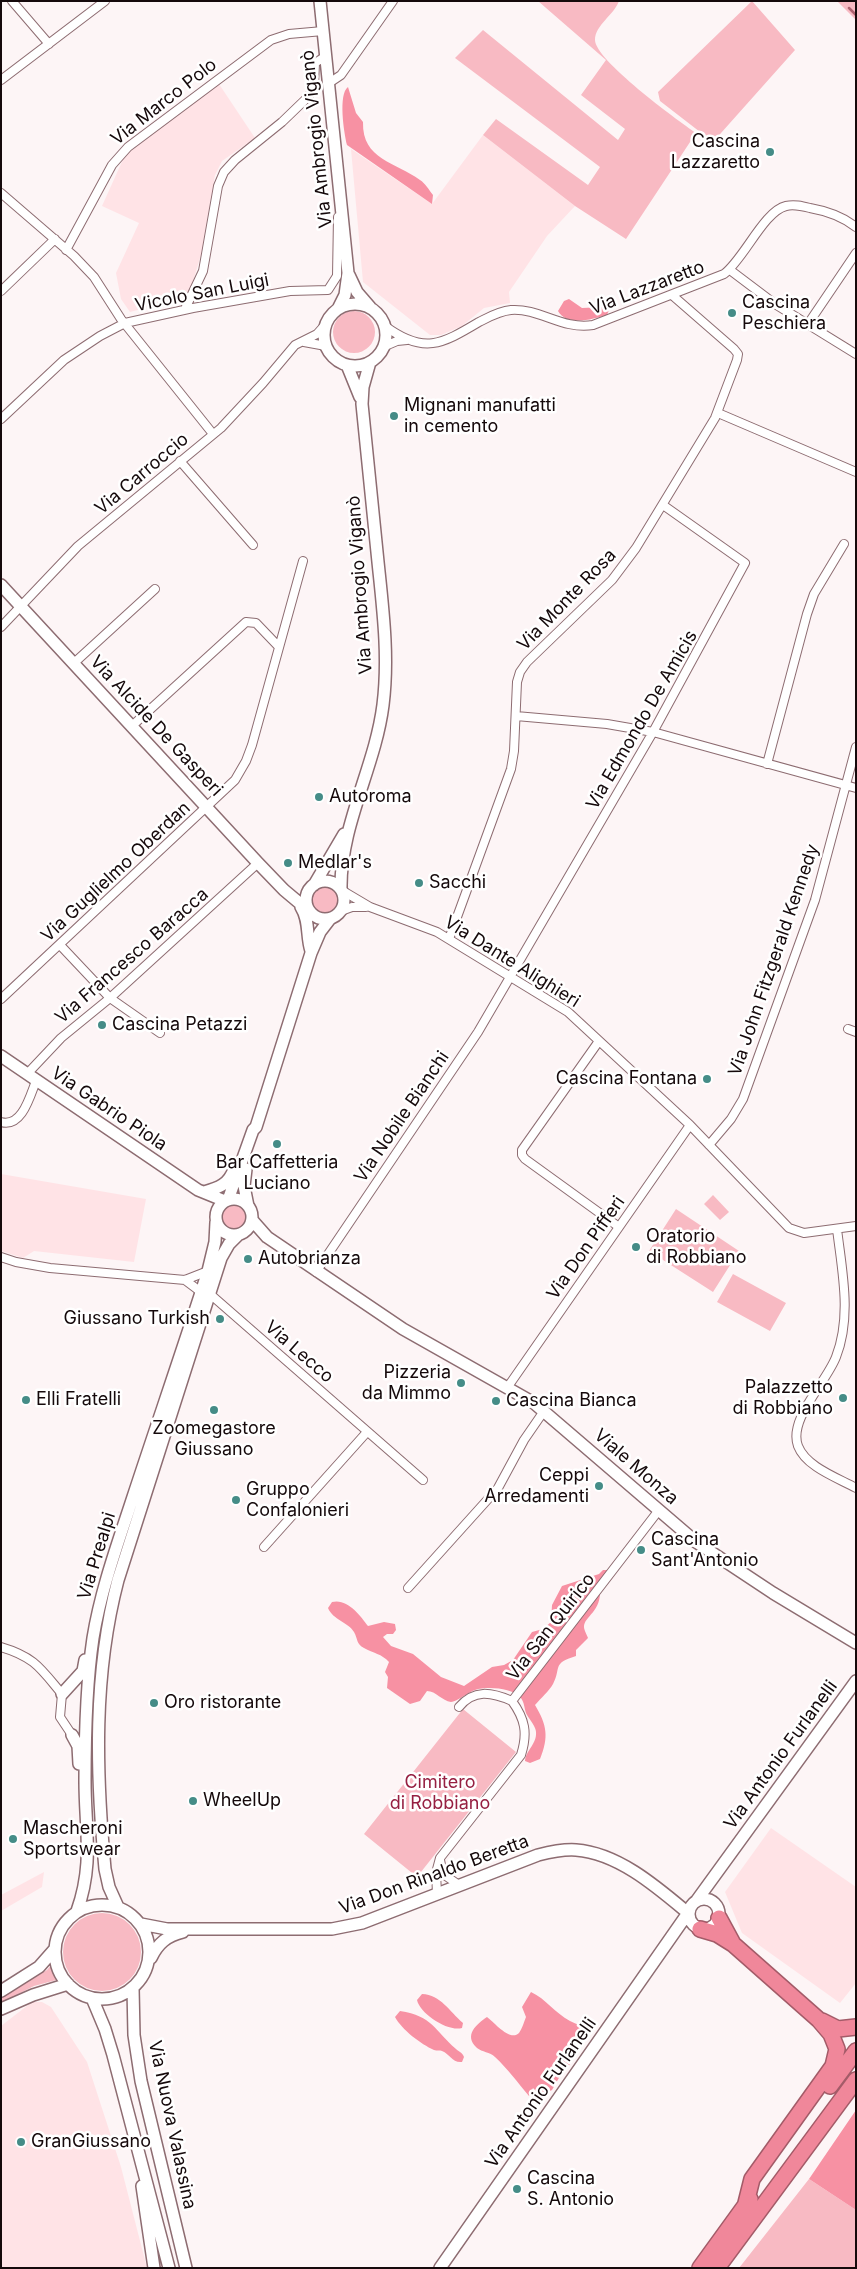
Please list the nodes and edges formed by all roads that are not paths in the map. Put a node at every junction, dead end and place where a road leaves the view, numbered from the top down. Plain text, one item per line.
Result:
1 (12, 1) edge
2 (106, 1) edge
3 (320, 1) edge
4 (393, 1) edge
5 (323, 31) junction
6 (49, 44) junction
7 (326, 56) junction
8 (1, 80) edge
9 (329, 83) junction
10 (1, 193) edge
11 (342, 211) junction
12 (856, 227) edge
13 (55, 239) junction
14 (66, 250) junction
15 (856, 252) edge
16 (730, 270) junction
17 (348, 273) junction
18 (1, 291) edge
19 (672, 295) junction
20 (339, 307) junction
21 (370, 307) junction
22 (185, 309) junction
23 (125, 323) junction
24 (808, 324) junction
25 (325, 325) junction
26 (385, 326) junction
27 (412, 340) junction
28 (300, 342) junction
29 (326, 346) junction
30 (383, 347) junction
31 (856, 354) edge
32 (370, 362) junction
33 (347, 365) junction
34 (362, 404) junction
35 (718, 413) junction
36 (1, 419) edge
37 (213, 434) junction
38 (180, 461) junction
39 (856, 472) edge
40 (663, 505) junction
41 (844, 544) dead end
42 (253, 545) dead end
43 (303, 561) dead end
44 (1, 585) edge
45 (155, 589) dead end
46 (20, 605) junction
47 (1, 627) edge
48 (279, 648) junction
49 (74, 663) junction
50 (516, 716) junction
51 (133, 725) junction
52 (653, 732) junction
53 (856, 747) edge
54 (767, 764) junction
55 (846, 786) junction
56 (856, 788) edge
57 (207, 806) junction
58 (352, 819) junction
59 (258, 863) junction
60 (311, 887) junction
61 (284, 890) junction
62 (342, 890) junction
63 (297, 901) junction
64 (370, 907) junction
65 (341, 911) junction
66 (312, 913) junction
67 (330, 919) junction
68 (449, 939) junction
69 (60, 945) junction
70 (311, 953) junction
71 (510, 977) junction
72 (110, 998) junction
73 (1, 999) edge
74 (160, 1033) dead end
75 (599, 1041) junction
76 (1, 1056) edge
77 (32, 1078) junction
78 (1, 1122) edge
79 (690, 1125) junction
80 (253, 1132) junction
81 (709, 1145) junction
82 (201, 1191) junction
83 (227, 1200) junction
84 (248, 1206) junction
85 (216, 1217) junction
86 (252, 1220) junction
87 (856, 1226) edge
88 (619, 1227) junction
89 (837, 1229) junction
90 (240, 1234) junction
91 (267, 1238) junction
92 (1, 1257) edge
93 (208, 1271) junction
94 (316, 1272) junction
95 (186, 1280) junction
96 (206, 1293) junction
97 (507, 1388) junction
98 (544, 1411) junction
99 (367, 1432) junction
100 (423, 1480) dead end
101 (856, 1488) edge
102 (658, 1510) junction
103 (264, 1547) dead end
104 (408, 1588) dead end
105 (93, 1637) junction
106 (856, 1643) edge
107 (1, 1647) edge
108 (856, 1681) edge
109 (62, 1694) junction
110 (512, 1701) junction
111 (459, 1707) dead end
112 (72, 1735) joint
113 (85, 1782) junction
114 (440, 1858) junction
115 (717, 1873) junction
116 (459, 1885) junction
117 (437, 1893) junction
118 (713, 1902) junction
119 (693, 1905) junction
120 (118, 1907) junction
121 (77, 1911) junction
122 (719, 1918) junction
123 (141, 1924) junction
124 (195, 1929) junction
125 (700, 1929) junction
126 (670, 1939) junction
127 (733, 1944) junction
128 (54, 1950) junction
129 (149, 1962) junction
130 (68, 1984) junction
131 (133, 1988) junction
132 (1, 1991) edge
133 (92, 1998) junction
134 (1, 2009) edge
135 (819, 2020) junction
136 (856, 2027) edge
137 (856, 2051) edge
138 (856, 2080) edge
139 (856, 2095) edge
140 (139, 2155) junction
141 (782, 2180) junction
142 (744, 2207) junction
143 (154, 2268) edge
144 (169, 2268) edge
145 (186, 2268) edge
146 (440, 2268) edge
147 (700, 2268) edge
148 (717, 2268) edge

1 - 6 street
2 - 6 street
3 - 5 main road, Via Ambrogio Viganò
4 - 9 street
5 - 7 main road, Via Ambrogio Viganò
5 - 14 street, Via Marco Polo
6 - 8 street
7 - 9 main road, Via Ambrogio Viganò
7 - 22 street
9 - 11 main road, Via Ambrogio Viganò
10 - 13 street
11 - 17 main road, Via Ambrogio Viganò
11 - 22 street, Vicolo San Luigi
12 - 16 street, Via Lazzaretto
13 - 14 street
13 - 18 street
14 - 23 street
15 - 24 street
16 - 19 street, Via Lazzaretto
16 - 24 street
17 - 20 main road, Via Ambrogio Viganò
17 - 21 main road, Via Ambrogio Viganò
19 - 27 street, Via Lazzaretto
19 - 35 street, Via Monte Rosa
20 - 21 main road
20 - 25 main road, Via Ambrogio Viganò
21 - 26 main road, Via Ambrogio Viganò
22 - 23 street, Vicolo San Luigi
23 - 36 street, Vicolo San Luigi
23 - 37 street
24 - 31 street
25 - 28 street, Via Carroccio
25 - 29 main road
26 - 27 street, Via Lazzaretto
26 - 30 main road
27 - 30 street, Via Lazzaretto
28 - 29 street
28 - 37 street, Via Carroccio
29 - 33 main road, Via Ambrogio Viganò
30 - 32 main road, Via Ambrogio Viganò
32 - 33 main road
32 - 34 main road, Via Ambrogio Viganò
33 - 34 main road, Via Ambrogio Viganò
34 - 58 main road, Via Ambrogio Viganò
35 - 39 street
35 - 40 street, Via Monte Rosa
37 - 38 street, Via Carroccio
38 - 42 street
38 - 46 street, Via Carroccio
40 - 50 street, Via Monte Rosa
40 - 52 street, Via Edmondo De Amicis
41 - 54 street
43 - 48 street, Via Guglielmo Oberdan
44 - 46 main road, Via Alcide De Gasperi
45 - 49 street
46 - 47 street, Via Carroccio
46 - 49 main road, Via Alcide De Gasperi
48 - 51 street
48 - 57 street, Via Guglielmo Oberdan
49 - 51 main road, Via Alcide De Gasperi
50 - 52 street
50 - 68 street, Via Monte Rosa
51 - 57 main road, Via Alcide De Gasperi
52 - 54 street
52 - 71 street, Via Edmondo De Amicis
53 - 55 street, Via John Fitzgerald Kennedy
54 - 55 street
55 - 56 street
55 - 81 street, Via John Fitzgerald Kennedy
57 - 59 main road, Via Alcide De Gasperi
57 - 69 street, Via Guglielmo Oberdan
58 - 60 main road, Via Ambrogio Viganò
58 - 62 main road, Via Ambrogio Viganò
59 - 61 main road, Via Alcide De Gasperi
59 - 72 street, Via Francesco Baracca
60 - 61 main road
60 - 62 main road
60 - 66 main road
61 - 63 main road, Via Alcide De Gasperi
62 - 64 street, Via Dante Alighieri
62 - 65 main road
63 - 66 main road, Via Alcide De Gasperi
63 - 70 main road
64 - 65 street, Via Dante Alighieri
64 - 68 street, Via Dante Alighieri
65 - 67 main road
66 - 67 main road
66 - 70 main road
67 - 70 main road
68 - 71 street, Via Dante Alighieri
69 - 72 street
69 - 73 street, Via Guglielmo Oberdan
70 - 80 main road
71 - 75 street, Via Dante Alighieri
71 - 94 street, Via Nobile Bianchi
72 - 74 street
72 - 77 street, Via Francesco Baracca
75 - 79 street, Via Dante Alighieri
75 - 88 street
76 - 77 main road, Via Gabrio Piola
77 - 78 street, Via Francesco Baracca
77 - 82 main road, Via Gabrio Piola
79 - 81 street, Via Dante Alighieri
79 - 88 street, Via Don Pifferi
80 - 82 main road
80 - 83 main road
80 - 84 main road
81 - 89 street, Via Dante Alighieri
82 - 83 main road, Via Gabrio Piola
82 - 85 main road, Via Gabrio Piola
83 - 84 main road
83 - 85 main road
84 - 86 main road
85 - 90 main road
85 - 93 main road, Via Prealpi
86 - 90 main road
86 - 91 main road, Viale Monza
87 - 89 street, Via Dante Alighieri
88 - 97 street, Via Don Pifferi
89 - 101 street
90 - 91 main road, Viale Monza
90 - 96 main road, Via Prealpi
91 - 94 main road, Viale Monza
92 - 95 street
93 - 95 street
93 - 96 main road, Via Prealpi
94 - 97 main road, Viale Monza
95 - 96 street, Via Lecco
96 - 99 street, Via Lecco
96 - 105 main road, Via Prealpi
96 - 120 main road, Via Prealpi
97 - 98 main road, Viale Monza
98 - 102 main road, Viale Monza
98 - 104 street
99 - 100 street, Via Lecco
99 - 103 street
102 - 106 main road, Viale Monza
102 - 110 street, Via San Quirico
105 - 109 main road
105 - 113 main road, Via Prealpi
107 - 109 street
108 - 115 main road, Via Antonio Furlanelli
109 - 112 street
110 - 111 street
110 - 114 street, Via San Quirico
112 - 113 main road
113 - 121 main road, Via Prealpi
114 - 116 street
114 - 117 street, Via San Quirico
115 - 118 main road, Via Antonio Furlanelli
115 - 119 main road, Via Antonio Furlanelli
116 - 117 main road, Via Don Rinaldo Beretta
116 - 119 main road, Via Don Rinaldo Beretta
117 - 124 main road, Via Don Rinaldo Beretta
118 - 119 main road
118 - 122 main road
119 - 125 main road
119 - 126 main road, Via Antonio Furlanelli
120 - 121 main road
120 - 123 main road
121 - 128 main road
122 - 125 main road
122 - 127 highway
123 - 124 main road, Via Don Rinaldo Beretta
123 - 129 main road
124 - 129 main road, Via Don Rinaldo Beretta
125 - 126 main road
125 - 127 highway
126 - 146 main road, Via Antonio Furlanelli
127 - 135 highway
128 - 130 main road
128 - 132 main road
129 - 131 main road
130 - 133 main road
130 - 134 main road
131 - 133 main road
131 - 145 main road, Via Nuova Valassina
133 - 140 main road, Via Nuova Valassina
135 - 136 highway
135 - 142 highway
137 - 142 highway
138 - 141 highway
139 - 141 highway
140 - 143 main road
140 - 144 main road, Via Nuova Valassina
141 - 148 highway
142 - 147 highway

